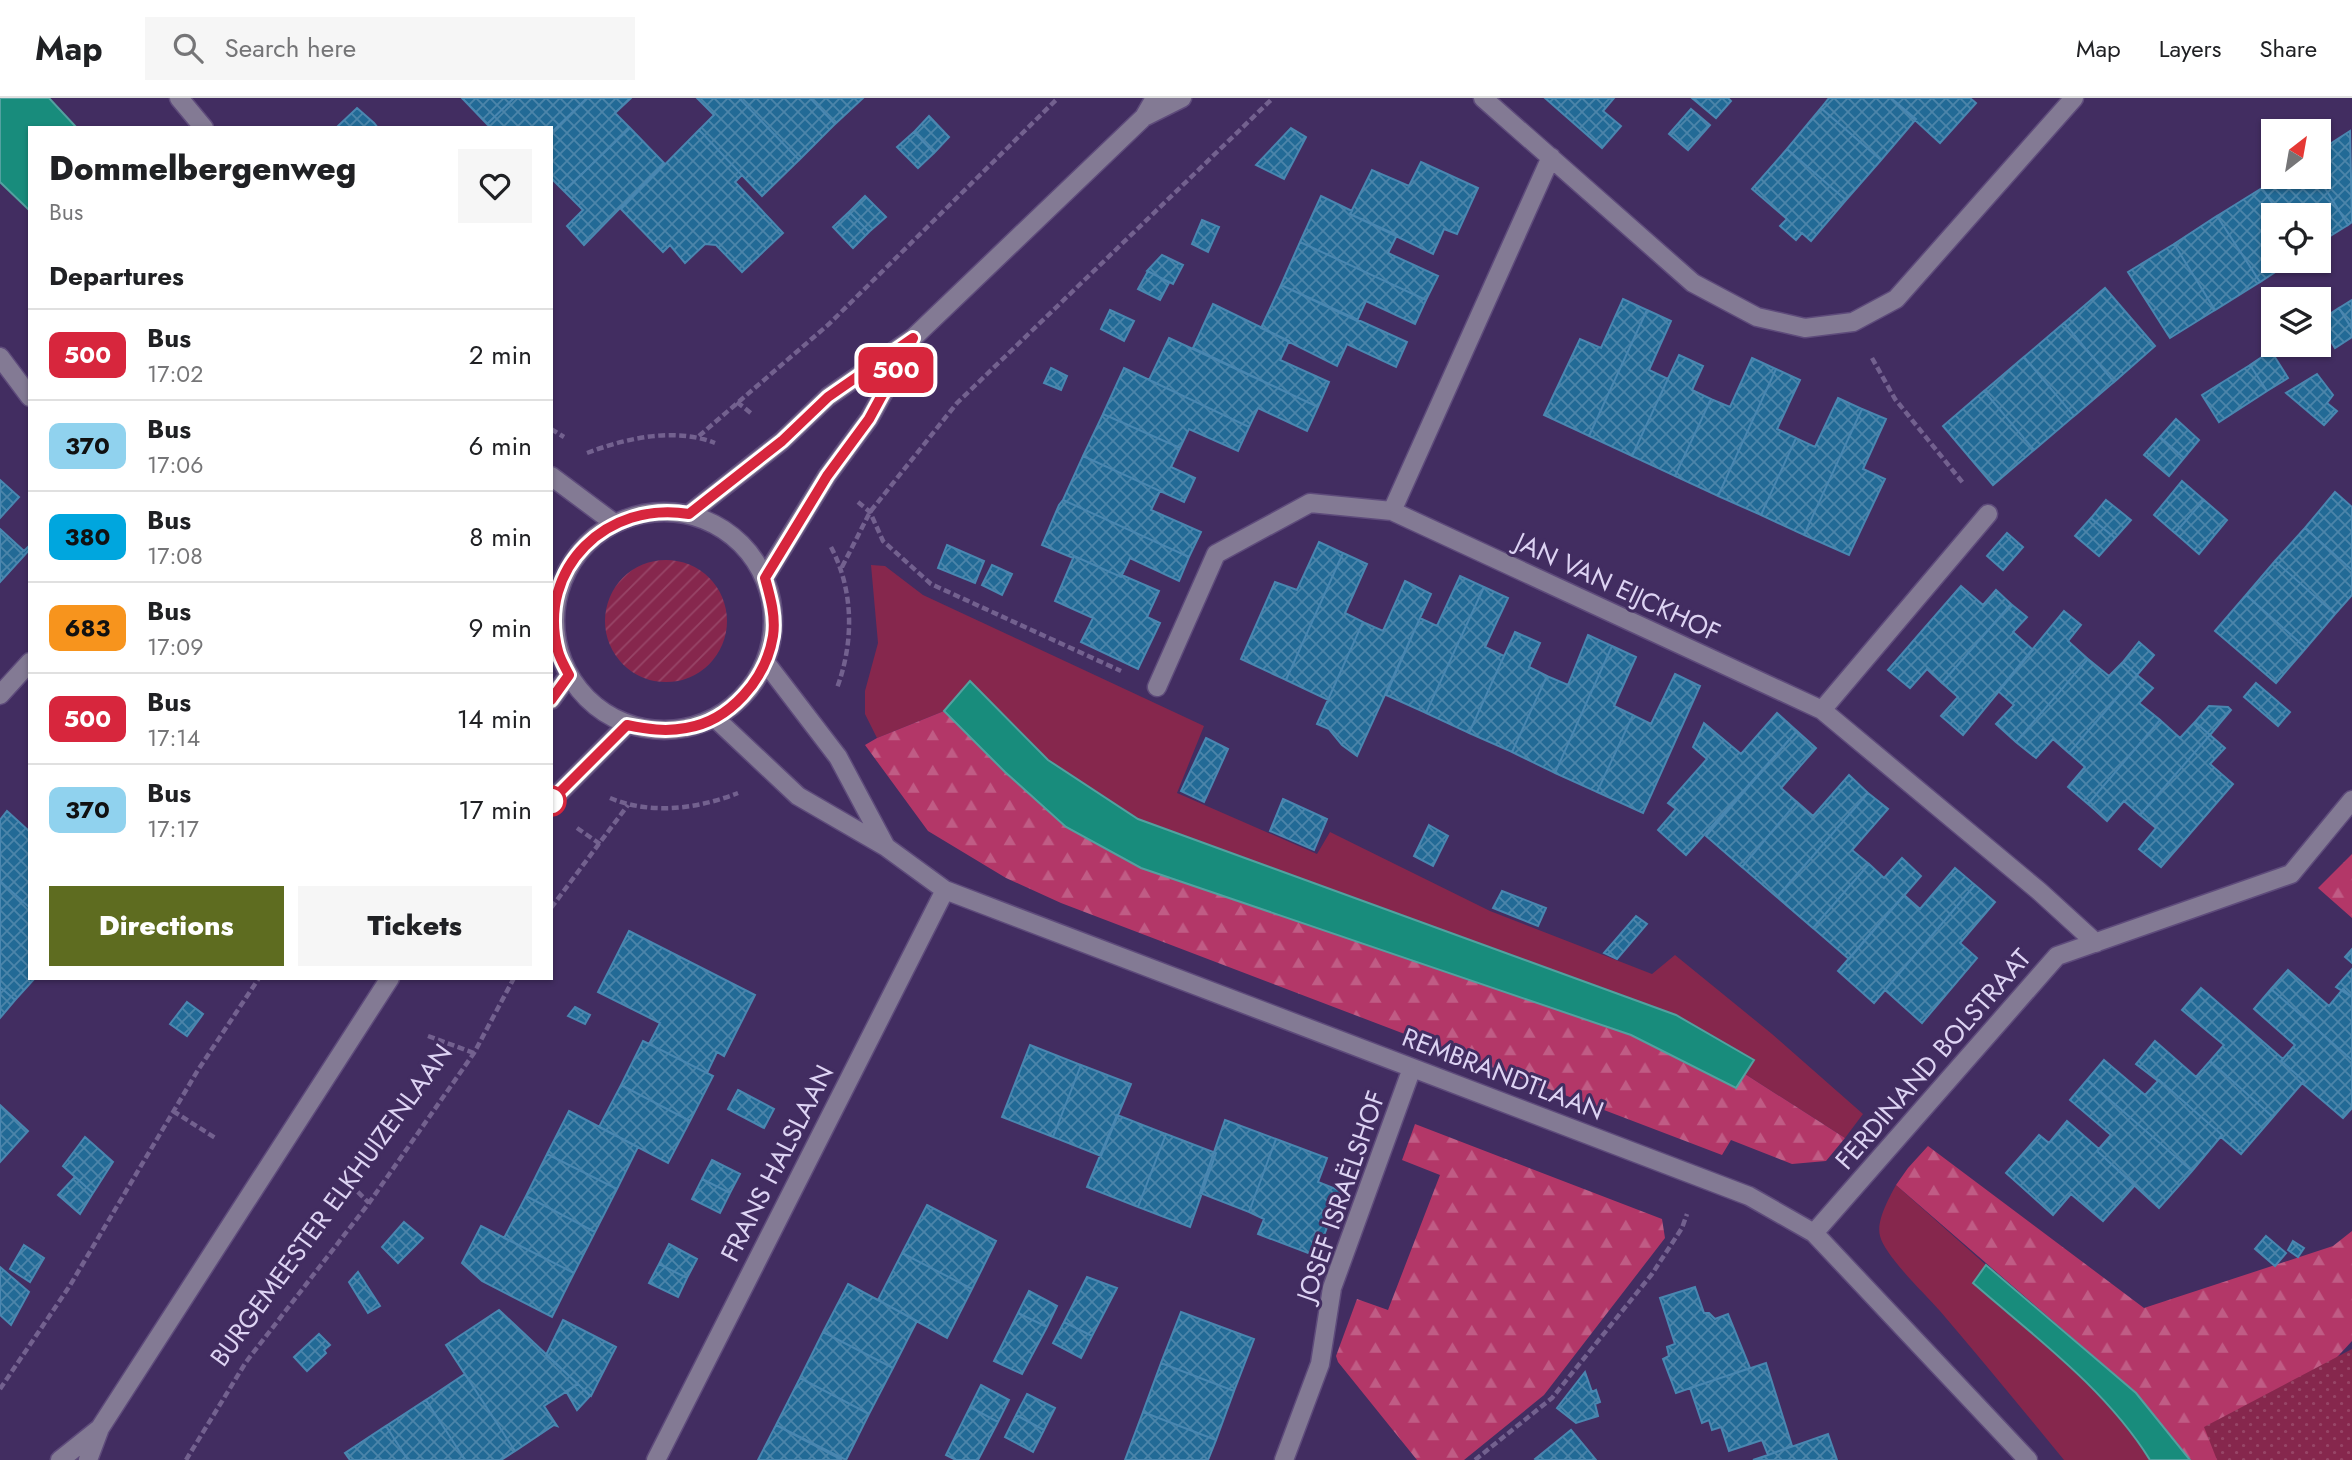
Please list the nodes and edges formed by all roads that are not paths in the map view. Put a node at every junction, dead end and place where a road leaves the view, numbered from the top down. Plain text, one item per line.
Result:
1 (180, 98) edge
2 (1155, 98) edge
3 (1182, 98) edge
4 (1483, 98) edge
5 (2074, 98) edge
6 (1144, 117) junction
7 (202, 126) edge
8 (1551, 157) junction
9 (913, 338) junction
10 (0, 356) edge
11 (28, 394) edge
12 (553, 477) edge
13 (1392, 511) junction
14 (689, 514) junction
15 (1988, 514) road end
16 (614, 523) junction
17 (557, 571) edge
18 (765, 578) junction
19 (765, 663) junction
20 (28, 664) edge
21 (569, 675) junction
22 (1157, 687) road end
23 (0, 695) edge
24 (553, 697) edge
25 (1822, 710) junction
26 (715, 718) junction
27 (627, 725) junction
28 (553, 799) edge
29 (2352, 800) edge
30 (886, 847) junction
31 (945, 890) junction
32 (2096, 943) junction
33 (389, 980) edge
34 (1412, 1068) junction
35 (1814, 1233) junction
36 (100, 1428) junction
37 (60, 1460) edge
38 (88, 1460) edge
39 (656, 1460) edge
40 (1284, 1460) edge
41 (2028, 1460) edge

1 - 7 street
2 - 6 street
3 - 6 street
4 - 8 street
5 - 8 street
6 - 9 street
8 - 13 street
9 - 14 street
9 - 18 street
10 - 11 street
12 - 16 street
13 - 22 street, JAN VAN EIJCKHOF
13 - 25 street, JAN VAN EIJCKHOF
14 - 16 street
14 - 18 street
15 - 25 street
16 - 17 street
17 - 21 street
18 - 19 street
19 - 26 street
19 - 30 street, REMBRANDTLAAN
20 - 23 street
21 - 24 street
21 - 27 street
25 - 32 street, JAN VAN EIJCKHOF
26 - 27 street
26 - 30 street, REMBRANDTLAAN
27 - 28 street
29 - 32 street, FERDINAND BOLSTRAAT
30 - 31 street, REMBRANDTLAAN
31 - 34 street, REMBRANDTLAAN
31 - 39 street, FRANS HALSLAAN
32 - 35 street, FERDINAND BOLSTRAAT
33 - 36 street
34 - 35 street, REMBRANDTLAAN
34 - 40 street, JOSEF ISRAËLSHOF
35 - 41 street, REMBRANDTLAAN
36 - 37 street
36 - 38 street

